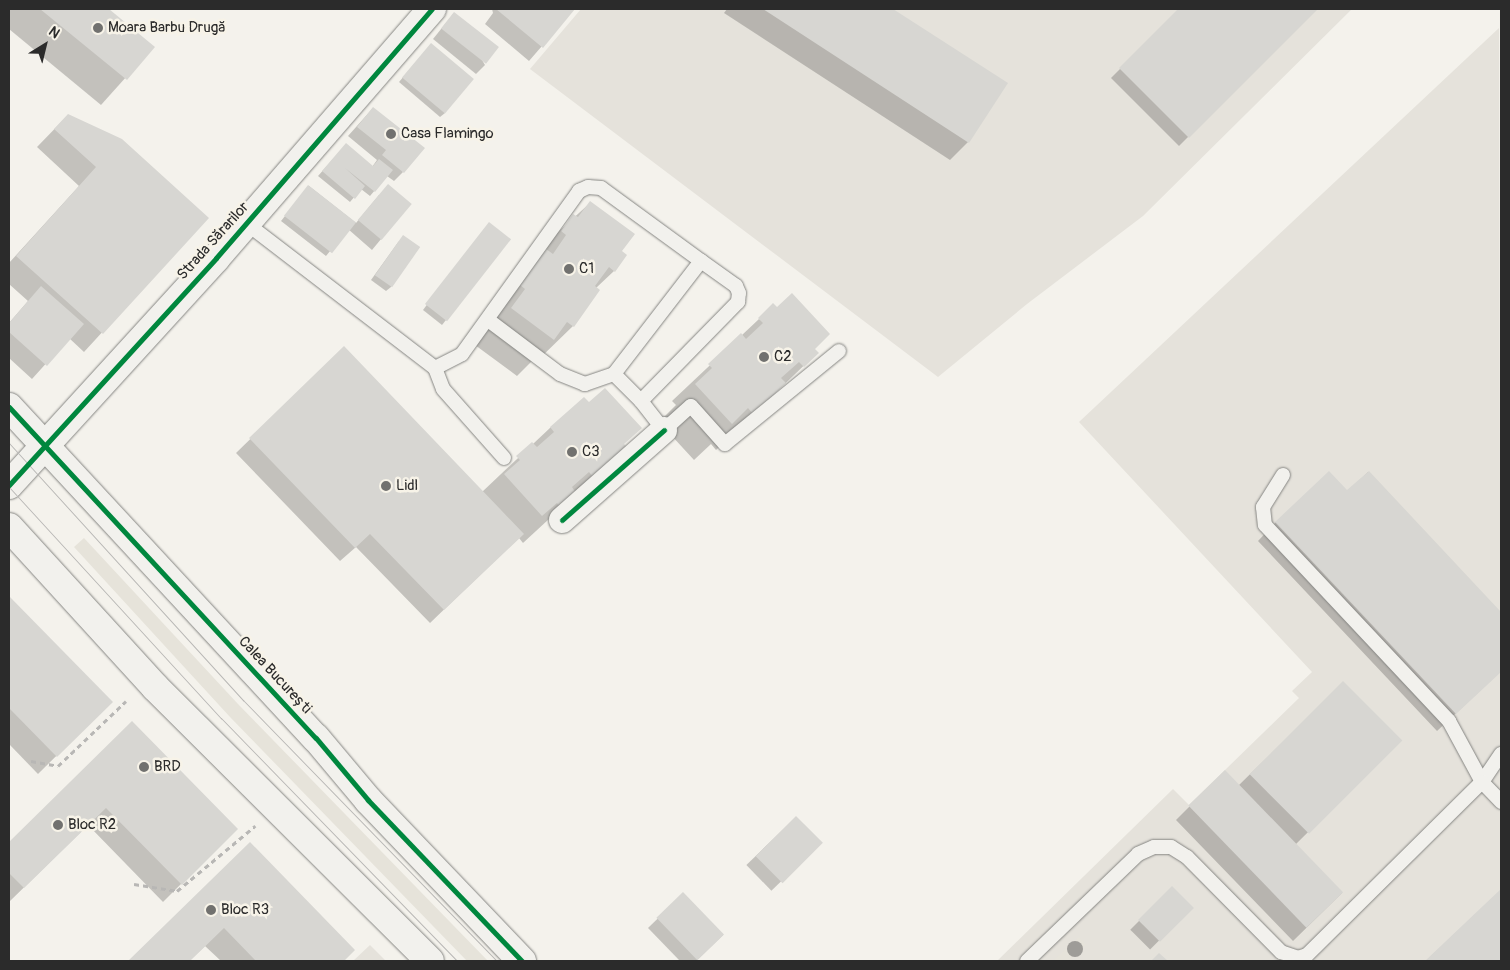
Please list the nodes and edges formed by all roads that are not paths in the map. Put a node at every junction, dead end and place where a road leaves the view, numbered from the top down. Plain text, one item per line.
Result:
1 (432, 9) edge
2 (246, 223) junction
3 (701, 261) junction
4 (488, 320) junction
5 (840, 352) dead end
6 (435, 368) junction
7 (614, 374) junction
8 (641, 401) junction
9 (9, 407) edge
10 (664, 430) junction
11 (44, 446) junction
12 (504, 458) dead end
13 (1283, 475) dead end
14 (9, 485) edge
15 (562, 520) dead end
16 (9, 528) edge
17 (1501, 754) edge
18 (1482, 782) junction
19 (1501, 802) edge
20 (1288, 959) edge
21 (430, 961) edge
22 (522, 961) edge
23 (1026, 961) edge

1 - 2 main road, Strada Sărarilor
2 - 6 lane
2 - 11 main road, Strada Sărarilor
3 - 4 lane
3 - 7 lane
3 - 8 lane
4 - 6 lane
4 - 7 lane
5 - 10 lane
6 - 12 lane
7 - 8 lane
8 - 10 lane
9 - 11 main road, Calea București
10 - 15 street
11 - 14 main road, Strada Sărarilor
11 - 22 main road, Calea București
13 - 18 lane
16 - 21 main road
17 - 18 lane
18 - 19 lane
18 - 20 lane
20 - 23 lane

